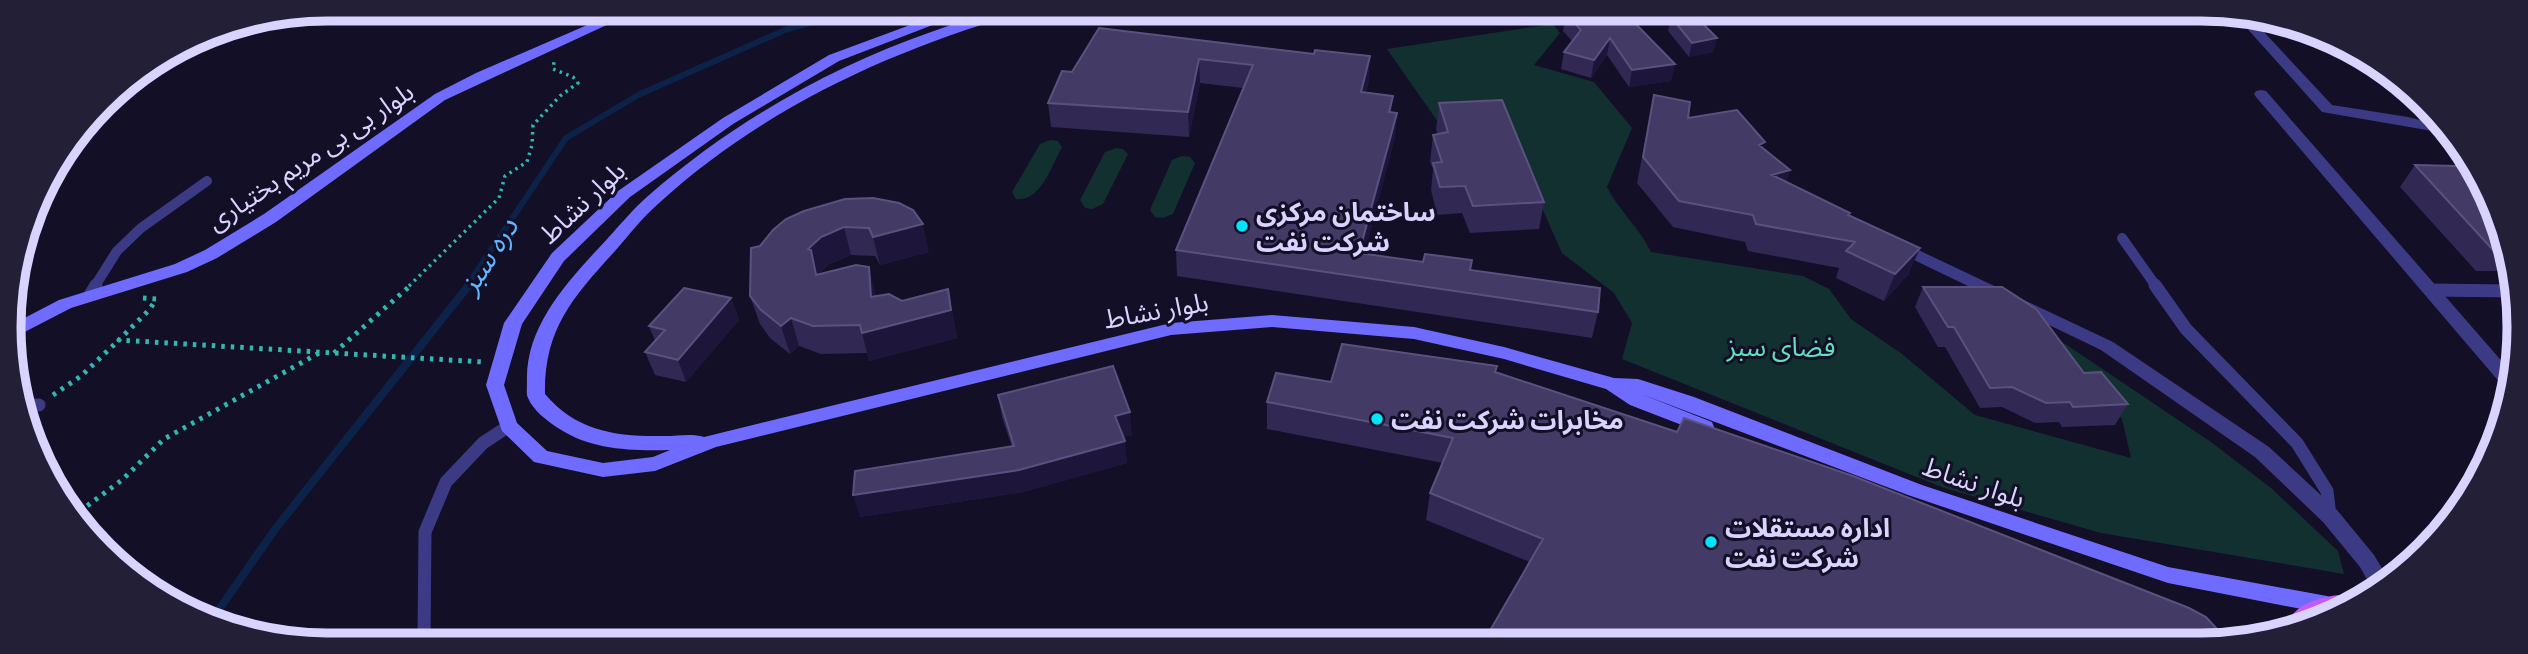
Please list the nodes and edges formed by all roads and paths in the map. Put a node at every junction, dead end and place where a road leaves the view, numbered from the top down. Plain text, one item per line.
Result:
1 (607, 21) edge
2 (927, 21) edge
3 (972, 21) edge
4 (2251, 25) edge
5 (561, 59) dead end
6 (2261, 94) dead end
7 (2433, 128) edge
8 (207, 181) dead end
9 (1876, 235) edge
10 (2122, 238) dead end
11 (2430, 290) junction
12 (2504, 291) edge
13 (90, 295) junction
14 (138, 298) dead end
15 (21, 327) edge
16 (119, 340) junction
17 (320, 352) junction
18 (334, 353) junction
19 (484, 362) dead end
20 (2503, 374) edge
21 (1612, 384) junction
22 (31, 405) edge
23 (38, 405) joint
24 (509, 426) junction
25 (712, 442) junction
26 (82, 510) edge
27 (2330, 516) junction
28 (1954, 524) edge
29 (2376, 577) edge
30 (2327, 606) edge
31 (424, 633) edge

1 - 13 main road, بلوار بی بی مریم بختیاری
2 - 24 main road, بلوار نشاط
3 - 25 main road, بلوار نشاط
4 - 7 street
5 - 18 path
6 - 11 street
8 - 13 lane
9 - 27 street
10 - 27 lane
11 - 12 lane
11 - 20 street
13 - 15 main road, بلوار بی بی مریم بختیاری
14 - 16 path
16 - 17 path
16 - 23 path
17 - 18 path
17 - 26 path
18 - 19 path
21 - 25 main road, بلوار نشاط
21 - 28 main road, بلوار نشاط
21 - 30 main road, بلوار نشاط
22 - 23 lane
24 - 25 main road, بلوار نشاط
24 - 31 lane
27 - 29 street

